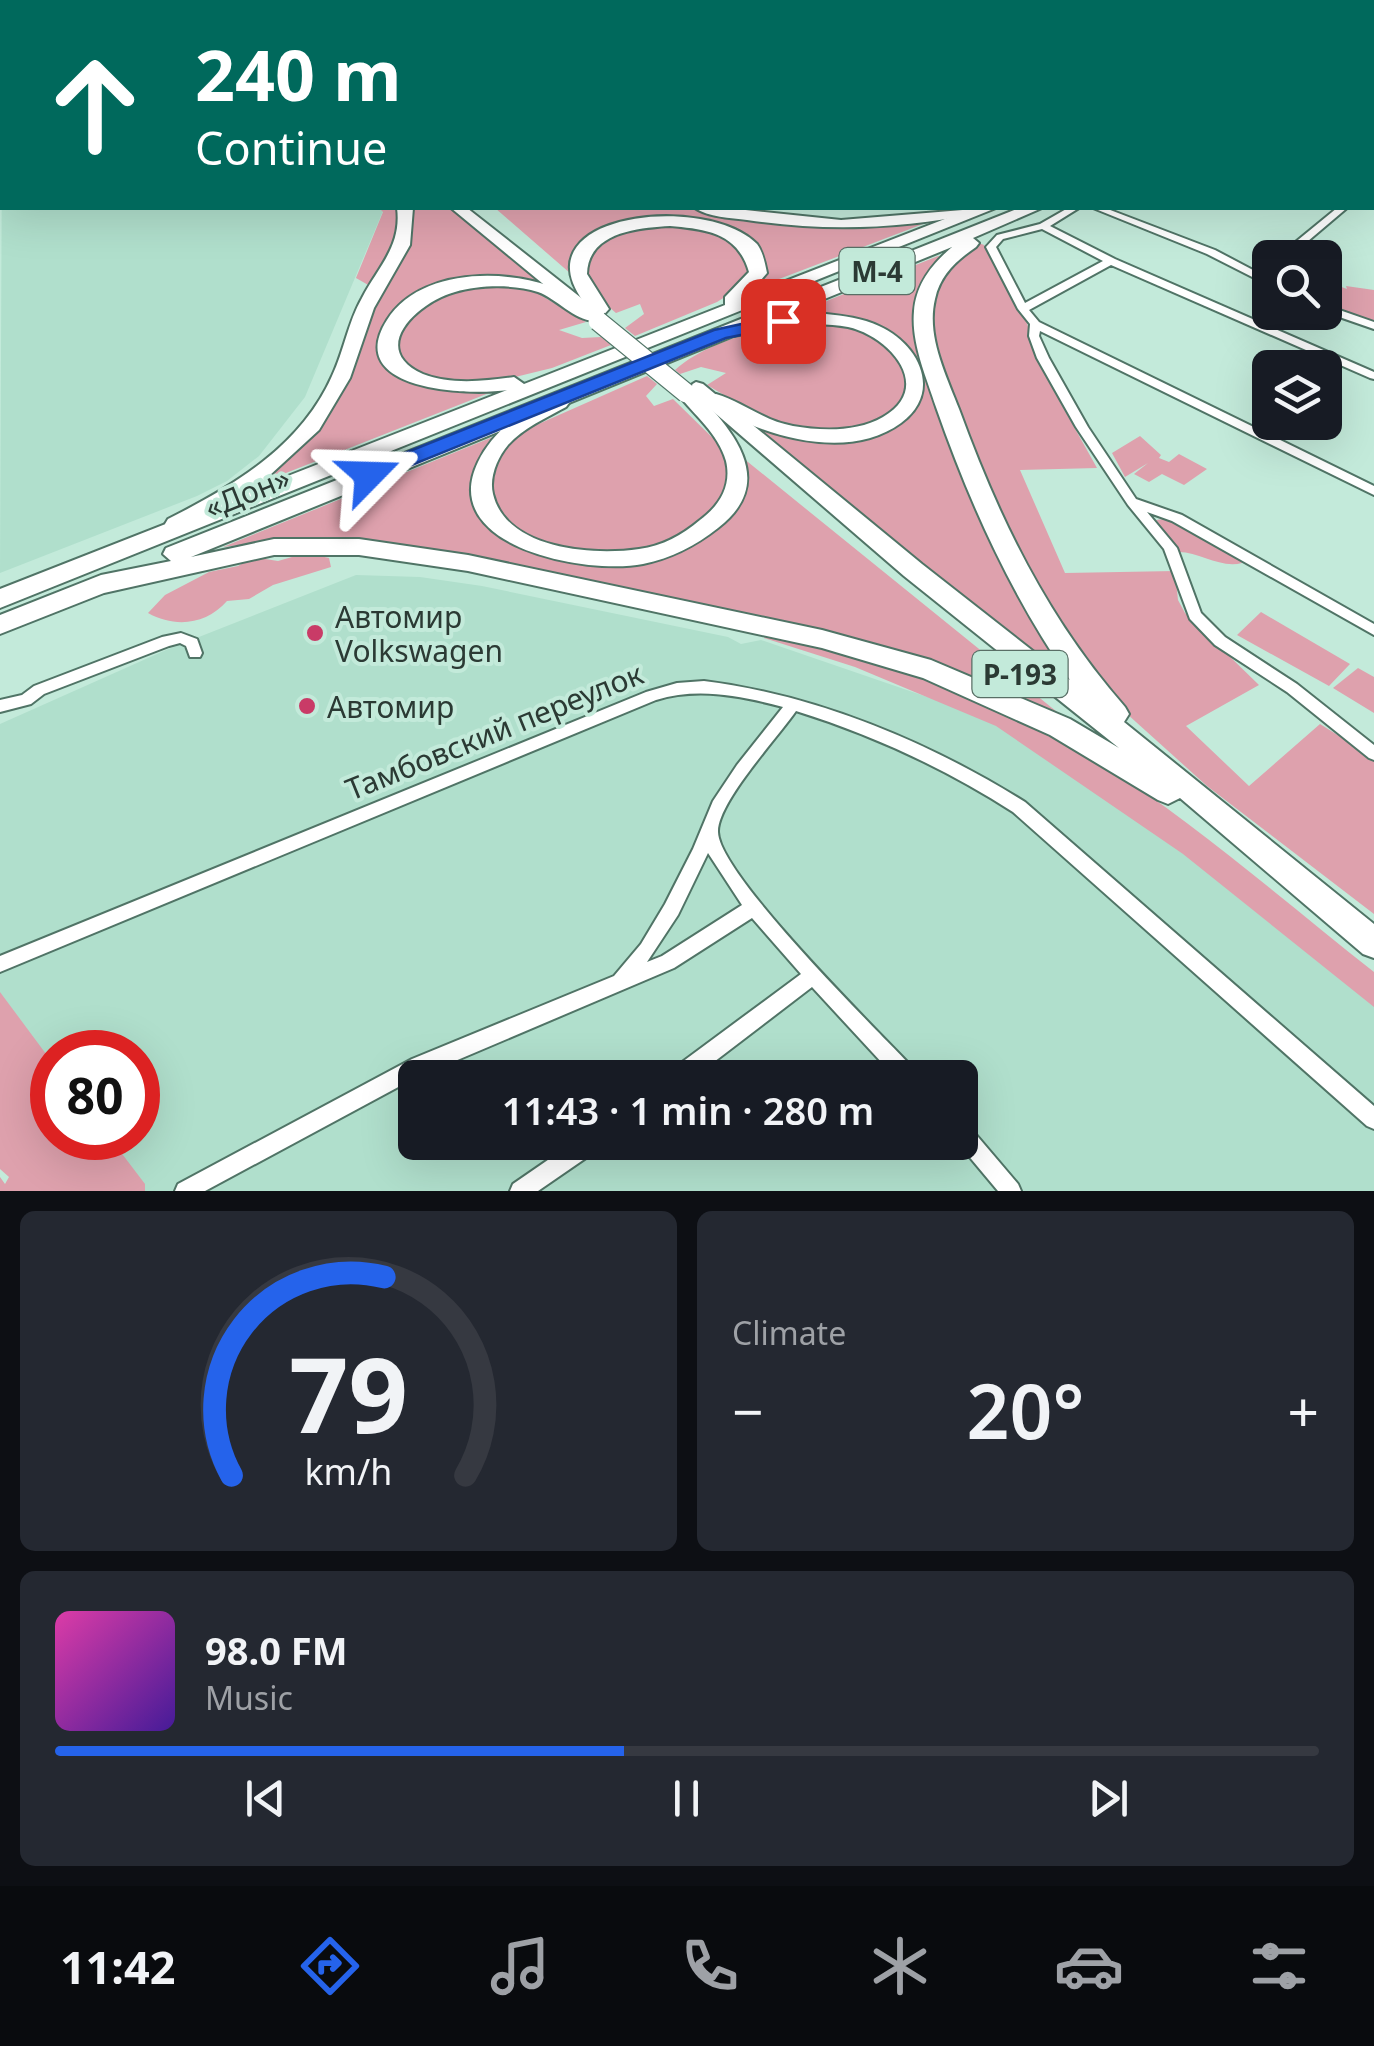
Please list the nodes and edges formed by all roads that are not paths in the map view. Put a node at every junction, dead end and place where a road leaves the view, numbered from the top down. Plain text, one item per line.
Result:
1 (405, 210) edge
2 (461, 210) edge
3 (487, 210) edge
4 (715, 210) edge
5 (970, 210) edge
6 (982, 210) edge
7 (1071, 210) edge
8 (1104, 210) edge
9 (1340, 210) edge
10 (1022, 212) edge
11 (1043, 226) junction
12 (1303, 240) edge
13 (1111, 261) junction
14 (1252, 271) edge
15 (1022, 308) junction
16 (1342, 314) edge
17 (600, 316) junction
18 (703, 319) junction
19 (1035, 324) junction
20 (1374, 326) edge
21 (721, 334) junction
22 (564, 374) junction
23 (1374, 376) edge
24 (583, 390) junction
25 (691, 390) junction
26 (1374, 491) edge
27 (1132, 502) junction
28 (122, 549) junction
29 (97, 586) junction
30 (0, 599) edge
31 (0, 625) edge
32 (1374, 630) edge
33 (195, 653) dead end
34 (0, 706) edge
35 (792, 706) junction
36 (1374, 754) edge
37 (1175, 787) junction
38 (709, 832) junction
39 (754, 908) junction
40 (1371, 941) edge
41 (0, 964) edge
42 (814, 975) junction
43 (616, 981) junction
44 (701, 1060) edge
45 (892, 1060) edge
46 (1374, 1119) edge
47 (978, 1152) edge
48 (566, 1160) edge
49 (184, 1191) edge
50 (520, 1191) edge
51 (1011, 1191) edge

1 - 28 main road
2 - 17 main road
3 - 17 main road
4 - 5 main road
6 - 18 highway, «Дон» / М-4
7 - 11 street
8 - 14 street
9 - 12 street
10 - 21 highway, «Дон» / М-4
10 - 37 highway
11 - 13 street
11 - 15 street
13 - 15 street
13 - 23 street
15 - 19 street
16 - 20 street
17 - 18 highway
17 - 22 highway
17 - 25 highway, Р-193, bridge
18 - 22 highway, «Дон» / М-4
19 - 26 street
19 - 27 street
21 - 24 highway, «Дон» / М-4
21 - 25 main road
22 - 28 highway, «Дон» / М-4
24 - 25 main road
24 - 29 highway, «Дон» / М-4
25 - 37 highway, Р-193
27 - 32 street
27 - 36 street
28 - 30 highway, М-4
29 - 31 highway, М-4
29 - 37 highway
33 - 34 street
35 - 38 street
35 - 41 street, Тамбовский переулок
35 - 46 street, Тамбовский переулок
37 - 40 highway, Р-193
38 - 39 street
38 - 43 street
39 - 42 street
39 - 43 street
42 - 44 street
42 - 45 street
43 - 49 street
47 - 51 street
48 - 50 street

